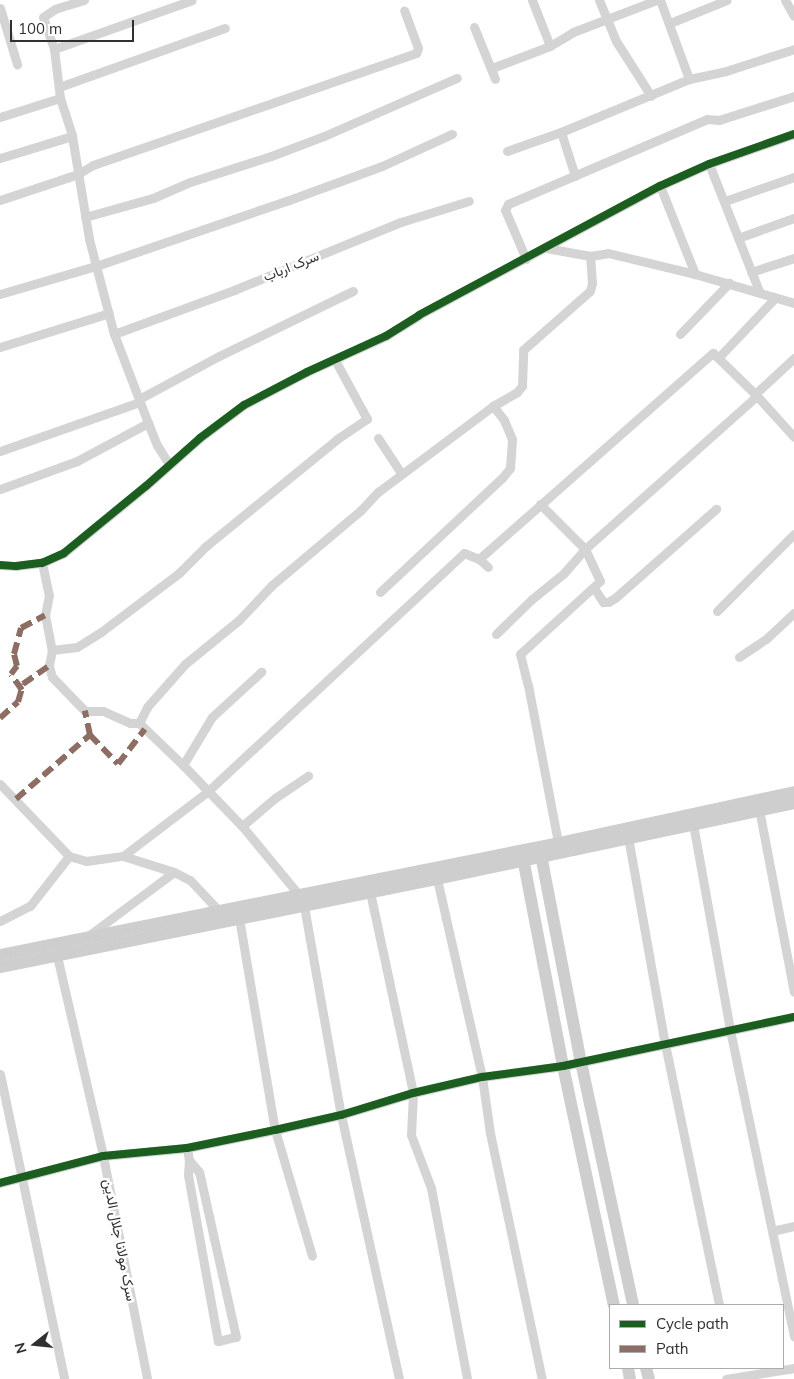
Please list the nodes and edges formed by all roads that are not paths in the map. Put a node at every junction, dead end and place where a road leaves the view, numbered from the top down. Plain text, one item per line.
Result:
1 (84, 0) edge
2 (192, 0) edge
3 (532, 0) edge
4 (598, 0) edge
5 (659, 0) edge
6 (785, 0) edge
7 (721, 1) edge
8 (0, 8) edge
9 (404, 10) dead end
10 (794, 16) edge
11 (607, 20) junction
12 (670, 23) junction
13 (474, 27) dead end
14 (225, 28) dead end
15 (550, 46) junction
16 (54, 49) junction
17 (794, 49) edge
18 (17, 64) dead end
19 (492, 68) junction
20 (456, 78) dead end
21 (495, 78) dead end
22 (689, 79) junction
23 (59, 87) junction
24 (651, 96) junction
25 (794, 96) edge
26 (60, 98) junction
27 (0, 118) edge
28 (561, 132) junction
29 (452, 134) dead end
30 (794, 134) edge
31 (72, 136) junction
32 (507, 151) dead end
33 (0, 158) edge
34 (709, 164) junction
35 (78, 174) junction
36 (576, 176) junction
37 (794, 177) edge
38 (660, 186) junction
39 (0, 200) edge
40 (469, 201) dead end
41 (724, 201) junction
42 (85, 217) junction
43 (794, 218) edge
44 (738, 238) junction
45 (546, 248) junction
46 (590, 256) junction
47 (794, 258) edge
48 (526, 259) junction
49 (96, 266) junction
50 (751, 272) junction
51 (695, 274) junction
52 (729, 283) junction
53 (353, 291) dead end
54 (759, 291) junction
55 (0, 294) edge
56 (775, 298) junction
57 (794, 303) edge
58 (109, 313) junction
59 (114, 334) junction
60 (680, 334) dead end
61 (0, 347) edge
62 (719, 357) junction
63 (794, 358) edge
64 (334, 360) junction
65 (756, 395) junction
66 (140, 400) junction
67 (493, 406) junction
68 (148, 423) junction
69 (794, 436) edge
70 (378, 438) dead end
71 (0, 451) edge
72 (169, 464) junction
73 (401, 472) junction
74 (0, 489) edge
75 (540, 504) junction
76 (716, 509) dead end
77 (794, 534) edge
78 (585, 549) junction
79 (478, 559) junction
80 (42, 563) junction
81 (0, 565) edge
82 (488, 567) dead end
83 (594, 588) junction
84 (380, 592) dead end
85 (717, 610) dead end
86 (794, 613) edge
87 (496, 634) dead end
88 (52, 650) junction
89 (739, 657) dead end
90 (261, 672) dead end
91 (139, 723) junction
92 (183, 765) junction
93 (308, 776) dead end
94 (0, 784) edge
95 (207, 792) junction
96 (794, 792) edge
97 (794, 803) edge
98 (759, 809) junction
99 (693, 824) junction
100 (242, 826) junction
101 (628, 837) junction
102 (560, 848) junction
103 (541, 851) junction
104 (69, 856) junction
105 (123, 856) junction
106 (523, 856) junction
107 (174, 872) junction
108 (437, 879) junction
109 (370, 892) junction
110 (301, 900) junction
111 (220, 912) junction
112 (239, 918) junction
113 (0, 921) edge
114 (86, 943) junction
115 (0, 955) edge
116 (57, 956) junction
117 (0, 967) edge
118 (794, 992) edge
119 (794, 1017) edge
120 (730, 1030) junction
121 (665, 1044) junction
122 (581, 1062) junction
123 (563, 1066) junction
124 (0, 1074) edge
125 (482, 1077) junction
126 (413, 1093) junction
127 (341, 1115) junction
128 (275, 1130) junction
129 (187, 1148) junction
130 (103, 1156) junction
131 (190, 1160) junction
132 (23, 1177) junction
133 (0, 1183) edge
134 (794, 1226) edge
135 (772, 1231) junction
136 (312, 1256) dead end
137 (614, 1304) edge
138 (633, 1304) edge
139 (719, 1304) edge
140 (794, 1336) edge
141 (794, 1368) edge
142 (732, 1376) edge
143 (64, 1379) edge
144 (147, 1379) edge
145 (399, 1379) edge
146 (467, 1379) edge
147 (542, 1379) edge

1 - 16 street
2 - 16 street
3 - 15 street
4 - 11 street
5 - 11 street
5 - 12 street
6 - 10 street
7 - 12 street
8 - 18 street
9 - 35 street
11 - 15 street
11 - 24 street
12 - 22 street
13 - 19 street
14 - 23 street
15 - 19 street
16 - 23 street
17 - 22 street
19 - 21 street
20 - 42 street
22 - 24 street
23 - 26 street
24 - 28 street
25 - 36 street
26 - 27 street
26 - 31 street
28 - 32 street
28 - 36 street
29 - 49 street
30 - 34 street
31 - 33 street
31 - 35 street
34 - 38 street
34 - 41 street
35 - 39 street
35 - 42 street
36 - 48 street
37 - 41 street
38 - 45 street
38 - 51 street
40 - 59 street, سرک ارباب
41 - 44 street
42 - 49 street
43 - 44 street
44 - 50 street
45 - 46 street
45 - 48 street
46 - 51 street
46 - 67 street
47 - 50 street
48 - 64 street
49 - 55 street
49 - 58 street
50 - 54 street
51 - 52 street
52 - 54 street
52 - 60 street
53 - 66 street
54 - 56 street
56 - 57 street
56 - 62 street
58 - 59 street
58 - 61 street
59 - 66 street
62 - 65 street
62 - 75 street
63 - 65 street
64 - 72 street
64 - 88 street
65 - 69 street
65 - 78 street
66 - 68 street
66 - 71 street
67 - 73 street
67 - 84 street
68 - 72 street
68 - 74 street
70 - 73 street
72 - 80 street
73 - 91 street
75 - 78 street
75 - 79 street
76 - 83 street
77 - 85 street
78 - 83 street
78 - 87 street
79 - 82 street
79 - 95 street
80 - 81 street
80 - 88 street
83 - 102 street
86 - 89 street
88 - 91 street
90 - 92 street
91 - 92 street
92 - 95 street
93 - 100 street
94 - 104 street
95 - 100 street
95 - 105 street
96 - 102 main road
97 - 98 main road
98 - 99 main road
98 - 118 street
99 - 101 main road
99 - 120 street
100 - 110 street
101 - 102 main road
101 - 121 street
102 - 103 main road
103 - 106 main road
103 - 122 main road
104 - 105 street
104 - 113 street
105 - 107 street
106 - 108 main road
106 - 110 main road
106 - 123 main road
107 - 111 street
107 - 114 street
108 - 109 main road
108 - 125 street
109 - 110 main road
109 - 126 street
110 - 111 main road
110 - 112 main road
110 - 127 street
111 - 114 main road
112 - 114 main road
112 - 128 street
114 - 115 main road
114 - 116 main road
116 - 117 main road
116 - 130 street, سرک مولانا جلال الدین
119 - 120 street
120 - 121 street
120 - 135 street
121 - 122 street
121 - 139 street
122 - 123 street
122 - 138 main road
123 - 125 street
123 - 137 main road
124 - 132 street
125 - 126 street
125 - 147 street
126 - 127 street
126 - 146 street
127 - 128 street
127 - 145 street
128 - 129 street
128 - 136 street
129 - 130 street
129 - 131 street
130 - 132 street
130 - 144 street, سرک مولانا جلال الدین
131 - 131 street
132 - 133 street
132 - 143 street
134 - 135 street
135 - 140 street
141 - 142 street

